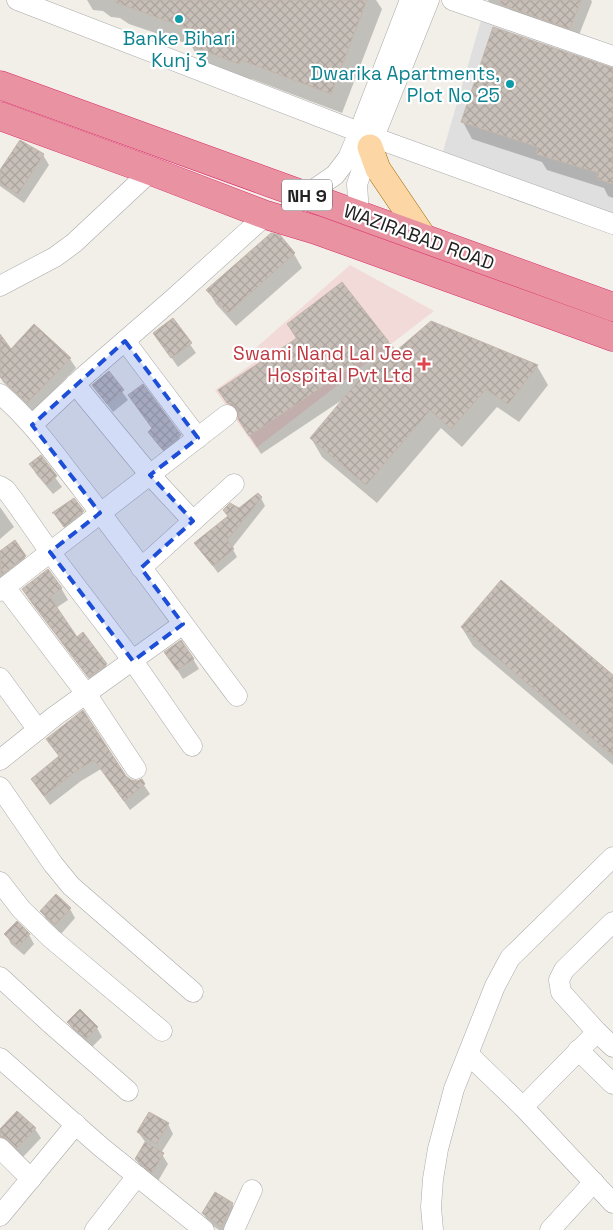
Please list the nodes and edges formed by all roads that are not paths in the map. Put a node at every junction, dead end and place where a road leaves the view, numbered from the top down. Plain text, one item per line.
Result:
1 (17, 0) edge
2 (410, 0) edge
3 (429, 0) edge
4 (452, 0) edge
5 (613, 56) edge
6 (0, 85) edge
7 (0, 116) edge
8 (368, 138) junction
9 (151, 170) junction
10 (306, 195) junction
11 (266, 215) junction
12 (360, 215) junction
13 (613, 224) edge
14 (426, 240) junction
15 (0, 286) edge
16 (613, 307) edge
17 (613, 337) edge
18 (125, 341) junction
19 (75, 384) junction
20 (0, 394) edge
21 (228, 415) dead end
22 (32, 425) junction
23 (198, 438) junction
24 (150, 475) junction
25 (234, 484) dead end
26 (2, 490) edge
27 (100, 513) junction
28 (193, 521) junction
29 (50, 552) junction
30 (141, 568) junction
31 (2, 589) edge
32 (182, 624) junction
33 (133, 661) junction
34 (0, 678) edge
35 (86, 695) junction
36 (237, 696) dead end
37 (38, 730) junction
38 (192, 746) dead end
39 (0, 760) edge
40 (136, 769) dead end
41 (0, 787) edge
42 (613, 858) edge
43 (0, 882) edge
44 (612, 925) edge
45 (0, 976) edge
46 (193, 992) dead end
47 (162, 1031) dead end
48 (597, 1032) junction
49 (613, 1047) edge
50 (578, 1050) junction
51 (469, 1055) junction
52 (0, 1058) edge
53 (613, 1084) edge
54 (128, 1091) dead end
55 (523, 1107) junction
56 (76, 1124) junction
57 (0, 1148) edge
58 (137, 1176) junction
59 (31, 1179) junction
60 (594, 1182) junction
61 (252, 1190) dead end
62 (613, 1203) edge
63 (0, 1216) edge
64 (95, 1230) edge
65 (204, 1230) edge
66 (234, 1230) edge
67 (433, 1230) edge
68 (550, 1230) edge

1 - 8 street
2 - 8 street
3 - 8 street
4 - 5 street
6 - 10 highway, WAZIRABAD ROAD / NH 9
7 - 9 highway, WAZIRABAD ROAD
8 - 10 street
8 - 12 street
8 - 13 street
8 - 14 main road
9 - 11 highway, WAZIRABAD ROAD
9 - 15 street
10 - 12 highway, WAZIRABAD ROAD / NH 9
11 - 17 highway, WAZIRABAD ROAD
11 - 18 street
12 - 14 highway, WAZIRABAD ROAD / NH 9
14 - 16 highway, WAZIRABAD ROAD / NH 9
18 - 19 street
18 - 23 street
19 - 22 street
19 - 24 street
20 - 22 street
21 - 23 street
22 - 27 street
23 - 24 street
24 - 27 street
24 - 28 street
25 - 28 street
26 - 29 street
27 - 29 street
27 - 30 street
28 - 30 street
29 - 31 street
29 - 33 street
30 - 32 street
31 - 35 street
32 - 33 street
32 - 36 street
33 - 35 street
33 - 38 street
34 - 37 street
35 - 37 street
35 - 40 street
37 - 39 street
41 - 46 street
42 - 51 street
43 - 47 street
44 - 48 street
45 - 54 street
48 - 49 street
48 - 50 street
50 - 53 street
50 - 55 street
51 - 55 street
51 - 67 street
52 - 56 street
55 - 60 street
56 - 58 street
56 - 59 street
57 - 59 street
58 - 64 street
58 - 65 street
59 - 63 street
60 - 62 street
60 - 68 street
61 - 66 street

